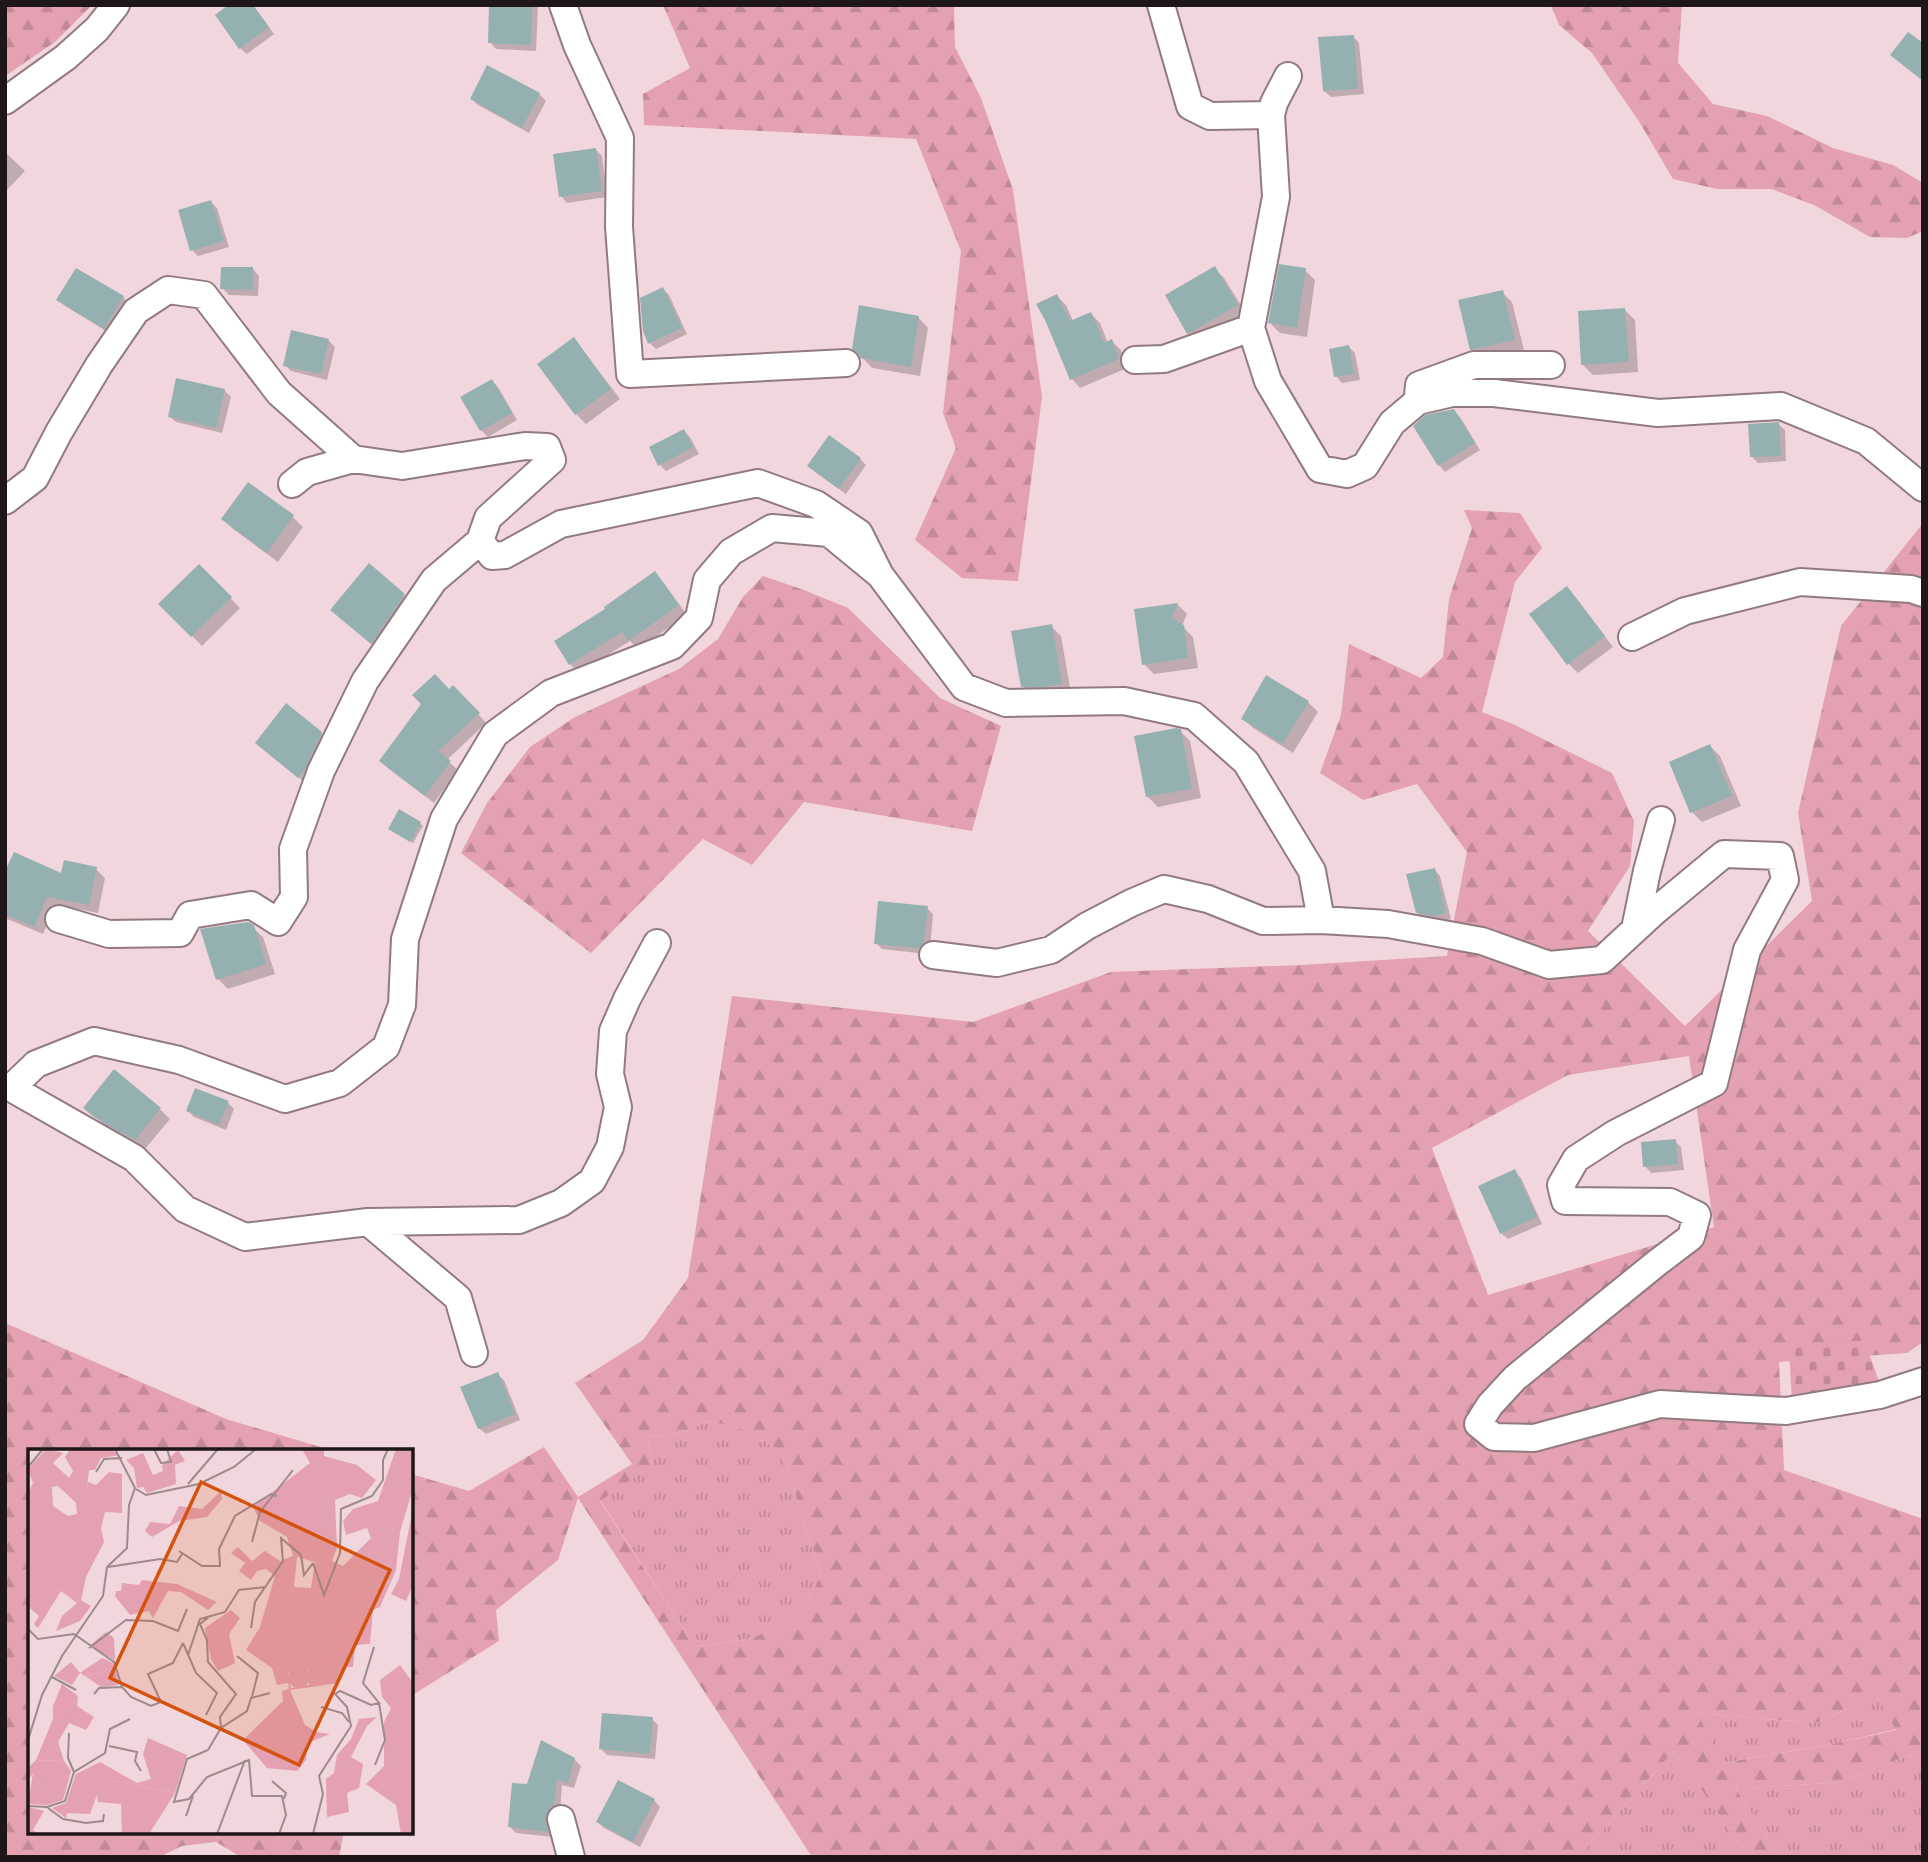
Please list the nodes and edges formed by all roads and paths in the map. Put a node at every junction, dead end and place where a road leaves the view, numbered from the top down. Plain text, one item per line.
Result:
1 (116, 5) edge
2 (563, 5) edge
3 (1161, 5) edge
4 (1288, 76) dead end
5 (5, 101) edge
6 (1271, 115) junction
7 (1251, 328) junction
8 (1135, 360) dead end
9 (846, 363) dead end
10 (1551, 365) dead end
11 (1418, 401) junction
12 (353, 459) junction
13 (292, 484) dead end
14 (1923, 488) edge
15 (5, 501) edge
16 (480, 541) junction
17 (880, 575) junction
18 (1923, 593) edge
19 (1632, 637) dead end
20 (1661, 820) dead end
21 (59, 919) dead end
22 (1321, 920) junction
23 (1635, 929) junction
24 (657, 943) dead end
25 (933, 955) dead end
26 (8, 1088) edge
27 (368, 1222) junction
28 (474, 1353) dead end
29 (1923, 1381) edge
30 (561, 1819) dead end
31 (571, 1857) edge

1 - 5 street
2 - 9 street
3 - 6 street
4 - 6 street
6 - 7 street
7 - 8 street
7 - 11 street
10 - 11 street
11 - 14 street
12 - 13 street
12 - 15 street
12 - 16 street
16 - 17 street
16 - 21 street
17 - 22 street
17 - 26 street
18 - 19 street
20 - 23 street
22 - 23 street
22 - 25 street
23 - 29 street
24 - 27 street
26 - 27 street
27 - 28 street
30 - 31 street

